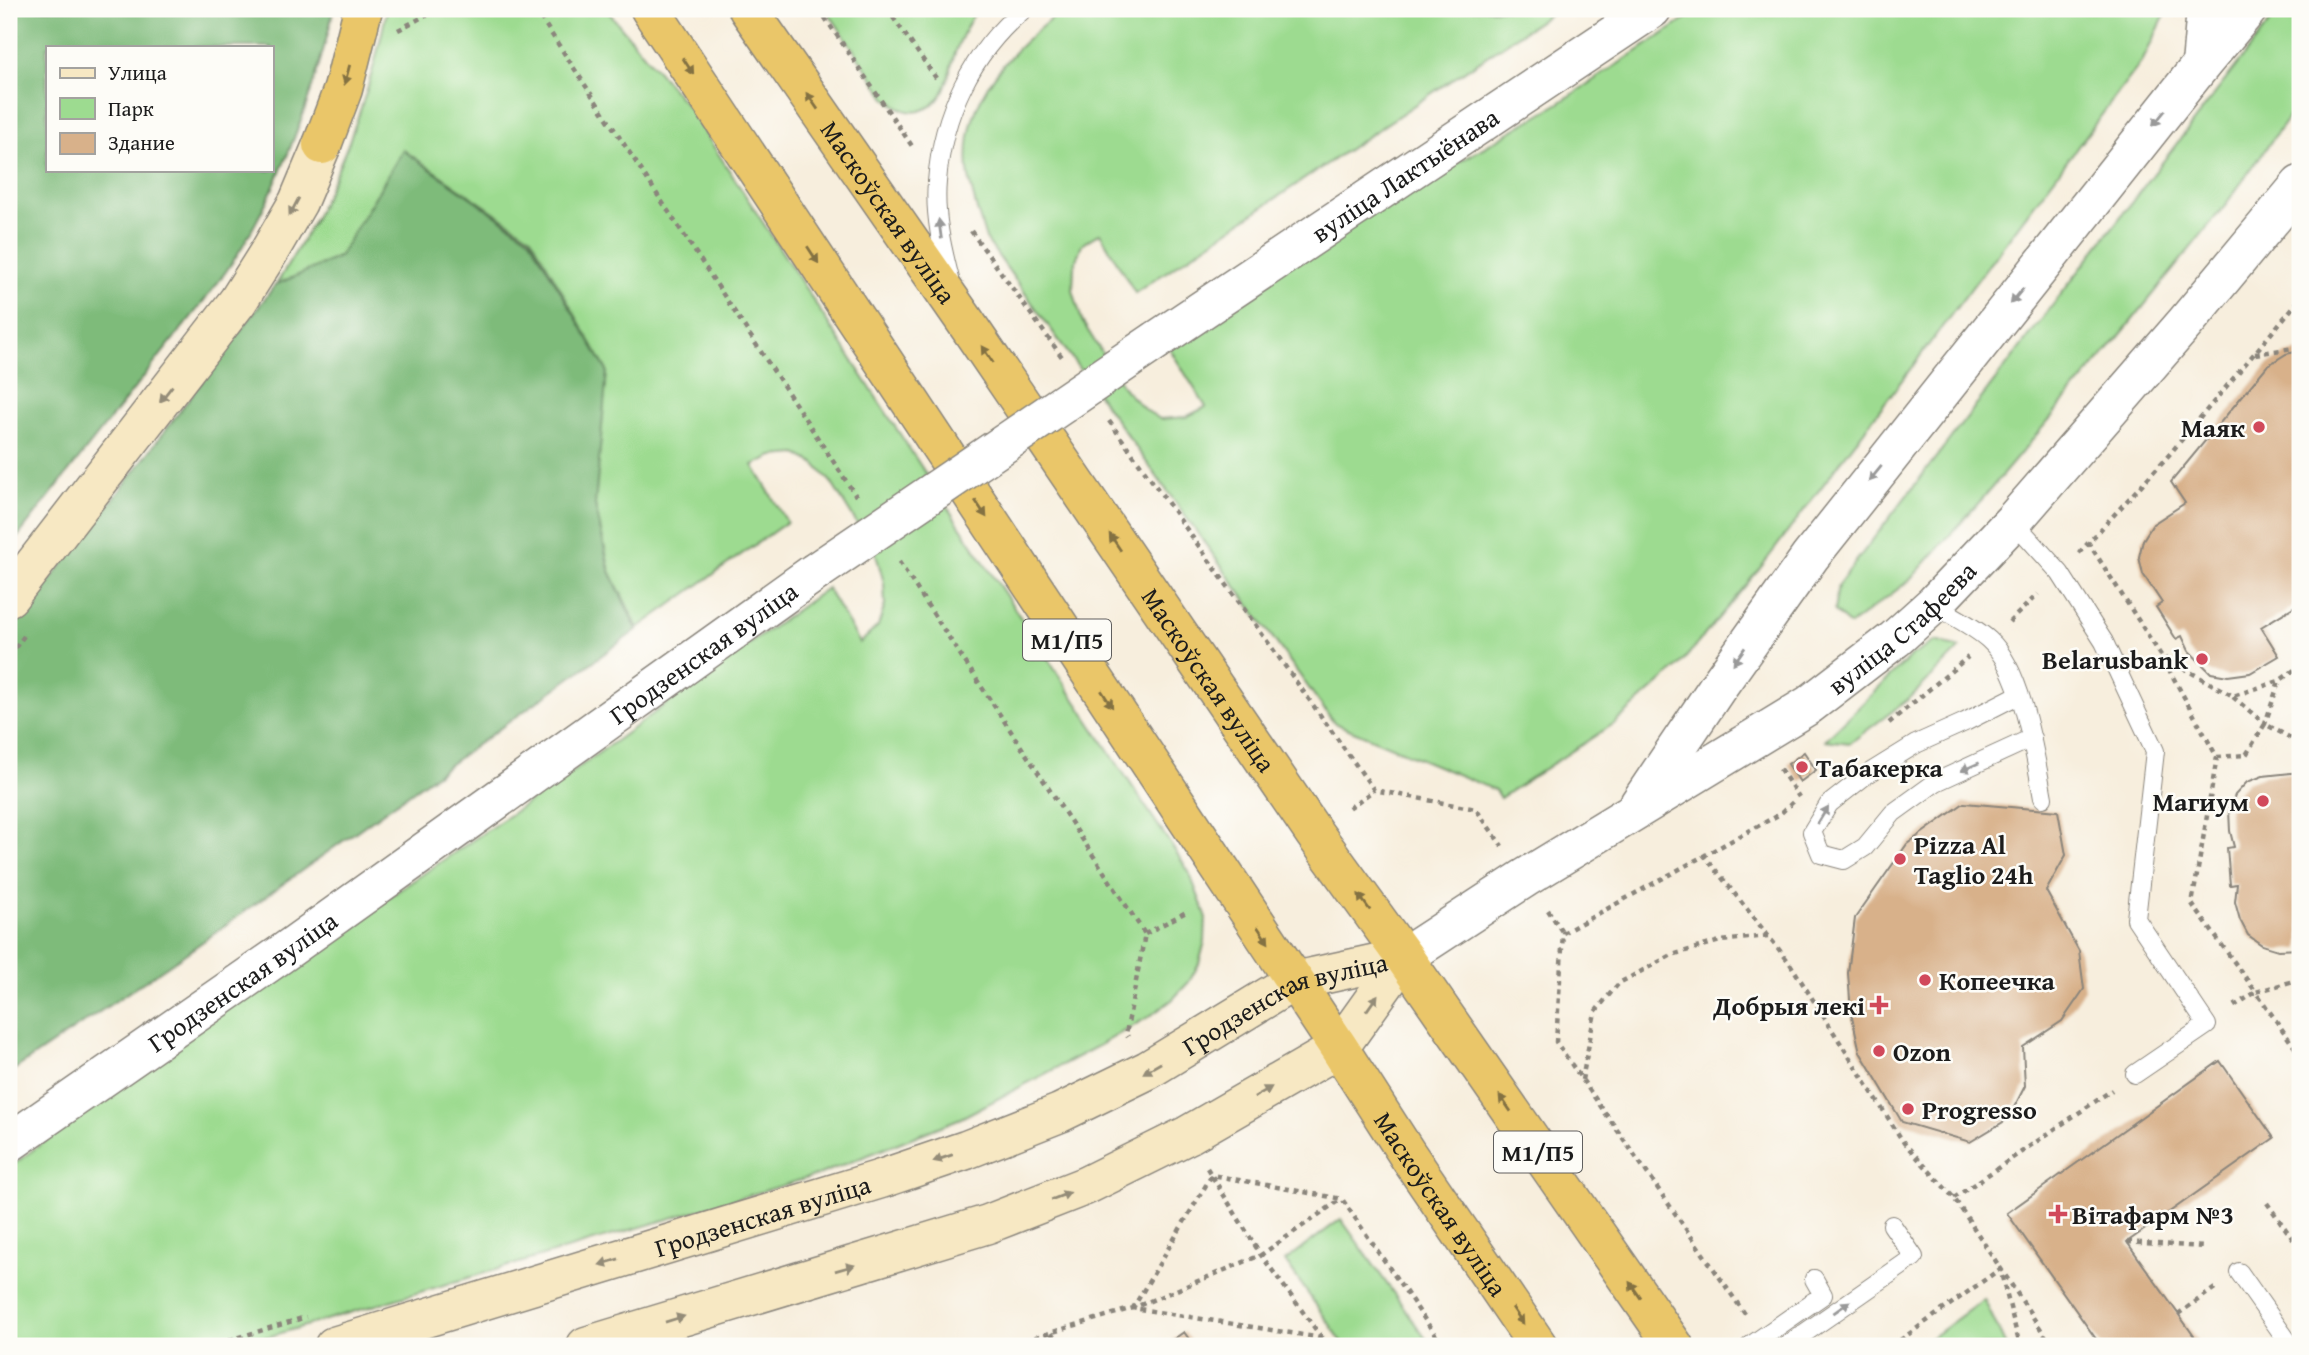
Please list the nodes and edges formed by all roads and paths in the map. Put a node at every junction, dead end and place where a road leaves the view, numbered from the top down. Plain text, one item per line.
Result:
1 (363, 9) edge
2 (438, 9) edge
3 (650, 9) edge
4 (748, 9) edge
5 (819, 9) edge
6 (887, 9) edge
7 (1024, 9) edge
8 (1652, 9) edge
9 (2206, 9) edge
10 (2248, 9) edge
11 (395, 32) dead end
12 (2201, 65) junction
13 (956, 98) junction
14 (322, 145) joint
15 (937, 183) junction
16 (2300, 185) edge
17 (2300, 299) edge
18 (963, 318) junction
19 (2300, 346) edge
20 (2254, 354) junction
21 (1068, 365) dead end
22 (1109, 421) dead end
23 (2013, 521) junction
24 (2088, 542) junction
25 (814, 573) joint
26 (2060, 573) junction
27 (9, 597) edge
28 (1934, 604) junction
29 (1990, 640) junction
30 (2162, 656) junction
31 (2300, 666) edge
32 (2279, 681) junction
33 (2018, 695) junction
34 (2232, 696) junction
35 (2265, 724) junction
36 (1884, 727) dead end
37 (2032, 738) junction
38 (2300, 743) edge
39 (2217, 757) junction
40 (1374, 790) junction
41 (1800, 797) dead end
42 (2043, 798) dead end
43 (1349, 808) dead end
44 (1476, 809) dead end
45 (1634, 813) junction
46 (1703, 854) junction
47 (1188, 911) dead end
48 (1145, 934) dead end
49 (1768, 936) junction
50 (1404, 957) junction
51 (2300, 979) edge
52 (1294, 981) junction
53 (2256, 992) junction
54 (2207, 1025) junction
55 (1339, 1048) junction
56 (2300, 1055) edge
57 (2135, 1074) joint
58 (1582, 1080) junction
59 (1188, 1135) junction
60 (9, 1143) edge
61 (1212, 1175) junction
62 (1954, 1198) junction
63 (1342, 1199) junction
64 (2267, 1203) dead end
65 (1892, 1225) dead end
66 (2127, 1242) dead end
67 (2203, 1247) dead end
68 (2300, 1248) edge
69 (1261, 1255) junction
70 (2000, 1269) junction
71 (2239, 1272) dead end
72 (1814, 1279) dead end
73 (2217, 1286) dead end
74 (1133, 1308) junction
75 (2178, 1314) dead end
76 (1051, 1333) junction
77 (1323, 1338) junction
78 (1756, 1342) edge
79 (334, 1346) edge
80 (586, 1346) edge
81 (1009, 1346) edge
82 (1060, 1346) edge
83 (1328, 1346) edge
84 (1443, 1346) edge
85 (1538, 1346) edge
86 (1674, 1346) edge
87 (1786, 1346) edge
88 (1892, 1346) edge
89 (2020, 1346) edge
90 (2052, 1346) edge
91 (2291, 1346) edge

1 -> 14 highway
2 - 11 path
3 -> 52 highway, Маскоўская вуліца / М1/П5
18 -> 4 highway, Маскоўская вуліца / М1/П5
5 - 15 path
6 - 13 path
7 - 13 lane
8 - 25 street, вуліца Лактыёнава, bridge
9 - 12 street
10 - 12 street
12 -> 45 street
13 - 15 lane
14 -> 27 main road
18 -> 15 lane
15 - 21 path
16 - 23 street, вуліца Стафеева
17 - 20 path
50 -> 18 highway, Маскоўская вуліца / М1/П5
19 - 20 path
20 - 24 path
22 - 40 path
23 - 26 lane
23 - 28 street, вуліца Стафеева
24 - 26 path
24 - 30 path
25 - 60 street, Гродзенская вуліца
26 - 29 path
26 - 54 lane
28 - 29 lane
28 - 45 street, вуліца Стафеева
29 - 33 lane
29 - 36 path
30 - 34 path
30 - 39 path
31 - 32 path
32 - 34 path
32 - 35 path
33 - 37 lane
37 -> 33 lane
34 - 35 path
35 - 38 path
35 - 39 path
37 - 42 lane
39 - 53 path
40 - 43 path
40 - 44 path
41 - 46 path
45 - 50 street, вуліца Стафеева
46 - 49 path
46 - 58 path
47 - 48 path
49 - 58 path
49 - 62 path
50 - 52 main road, Гродзенская вуліца
55 -> 50 main road, Гродзенская вуліца
86 -> 50 highway, Маскоўская вуліца / М1/П5
51 - 53 path
52 - 55 highway, Маскоўская вуліца / М1/П5
52 -> 79 main road, Гродзенская вуліца
53 - 54 path
53 - 56 path
54 - 57 lane
59 -> 55 main road, Гродзенская вуліца
55 -> 85 highway, Маскоўская вуліца / М1/П5
57 - 62 path
58 - 78 path
59 - 61 path
80 -> 59 main road, Гродзенская вуліца
61 - 63 path
61 - 69 path
61 - 74 path
62 - 70 path
63 - 69 path
63 - 84 path
64 - 68 path
87 -> 65 lane
66 - 67 path
69 - 74 path
69 - 77 path
70 - 88 path
70 - 89 path
70 - 90 path
71 - 91 lane
72 - 78 lane
73 - 75 path
74 - 76 path
74 - 77 path
76 - 81 path
76 - 82 path
77 - 83 path

